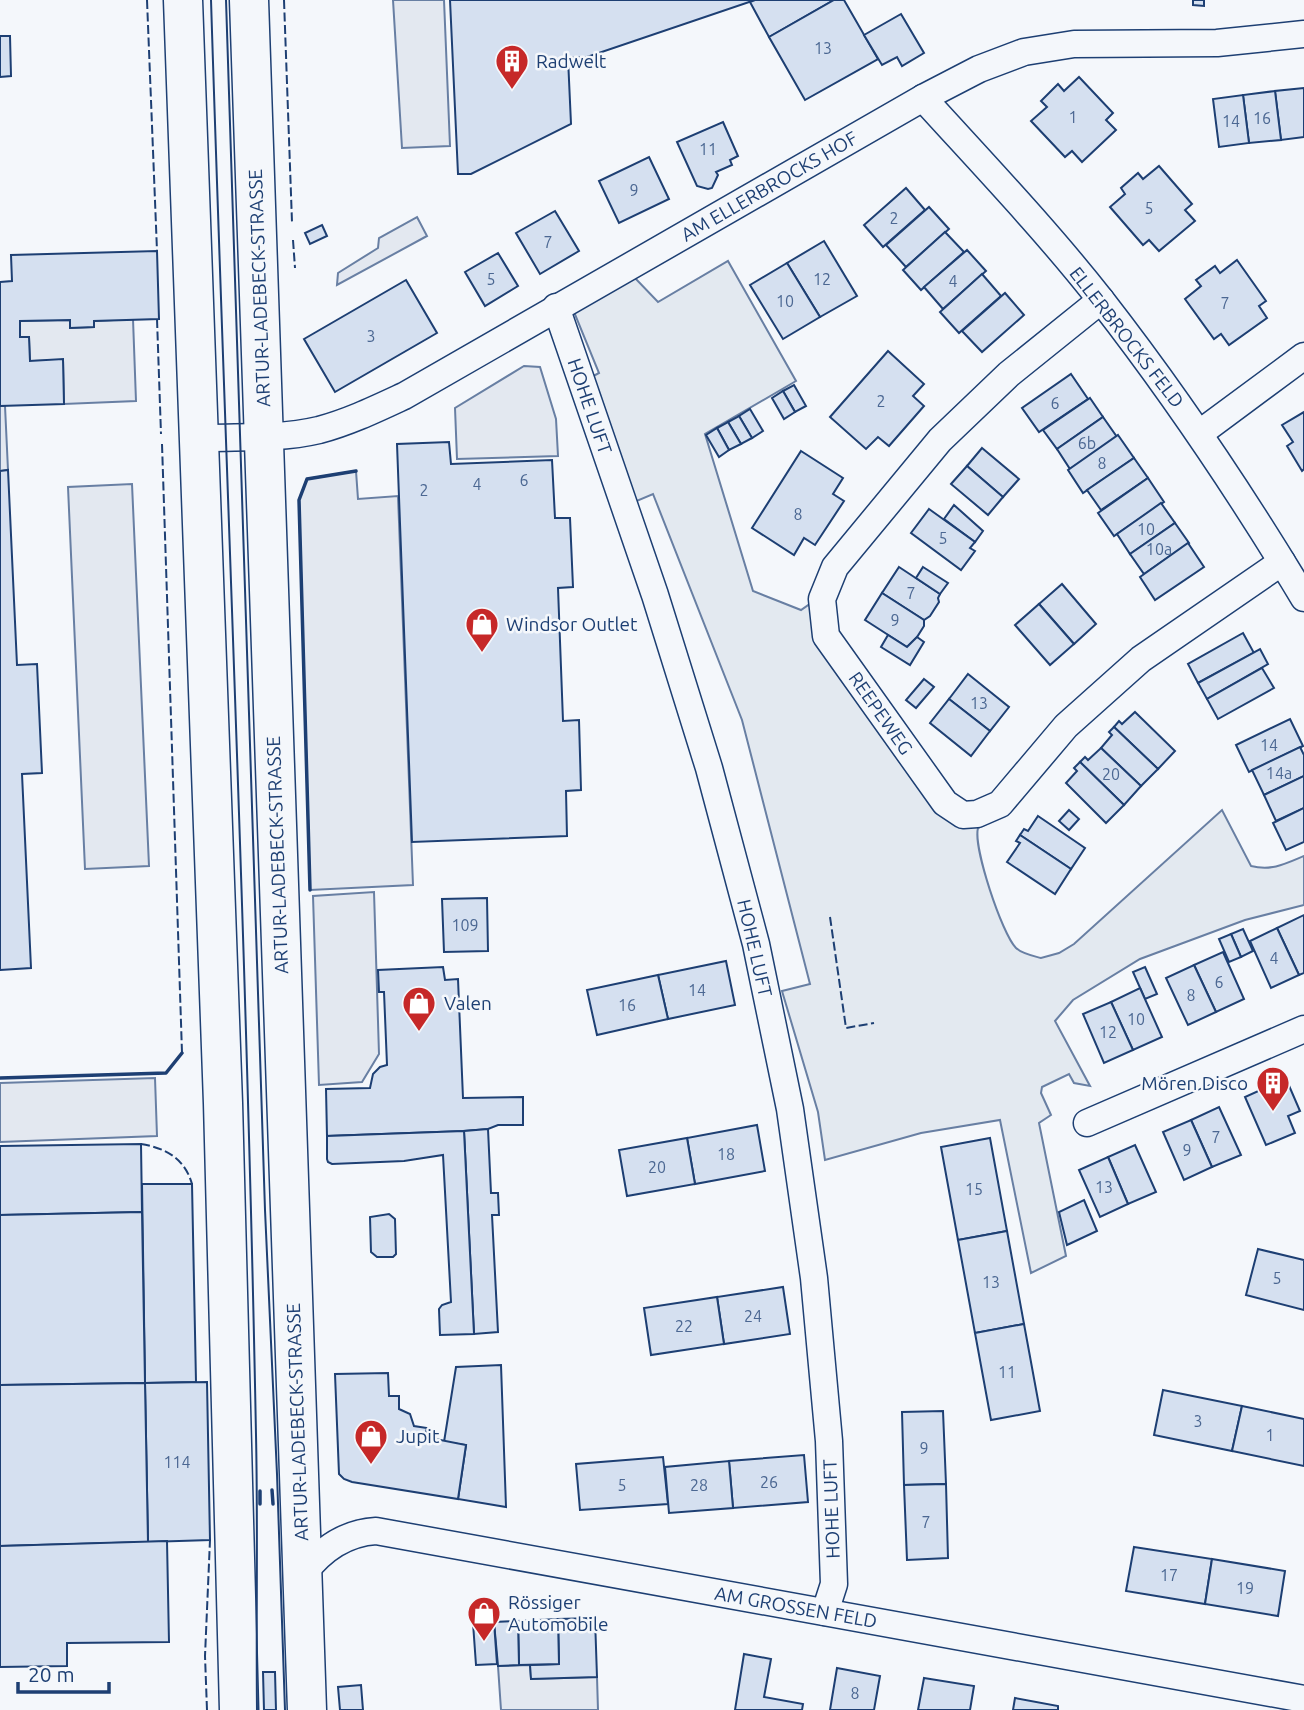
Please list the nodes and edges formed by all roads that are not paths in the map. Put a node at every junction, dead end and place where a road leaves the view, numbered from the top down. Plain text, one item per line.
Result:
1 (183, 0) edge
2 (249, 0) edge
3 (1304, 34) edge
4 (923, 98) junction
5 (1101, 300) junction
6 (556, 307) junction
7 (1304, 356) edge
8 (1200, 433) junction
9 (263, 436) junction
10 (201, 438) junction
11 (1282, 562) junction
12 (1304, 598) edge
13 (1304, 1029) edge
14 (1087, 1123) dead end
15 (303, 1574) junction
16 (825, 1612) junction
17 (1303, 1694) edge
18 (239, 1710) edge
19 (307, 1710) edge

1 - 10 street
2 - 9 street, ARTUR-LADEBECK-STRASSE
3 - 4 street, AM ELLERBROCKS HOF
4 - 5 street, ELLERBROCKS FELD
4 - 6 street, AM ELLERBROCKS HOF
5 - 8 street, ELLERBROCKS FELD
5 - 11 street, REEPEWEG
6 - 9 street, AM ELLERBROCKS HOF
6 - 16 street, HOHE LUFT
7 - 8 street
8 - 11 street, ELLERBROCKS FELD
9 - 10 street, AM ELLERBROCKS HOF
9 - 15 street, ARTUR-LADEBECK-STRASSE
10 - 18 street
11 - 12 street, ELLERBROCKS FELD
13 - 14 street
15 - 16 street, AM GROSSEN FELD
15 - 19 street, ARTUR-LADEBECK-STRASSE
16 - 17 street, AM GROSSEN FELD

